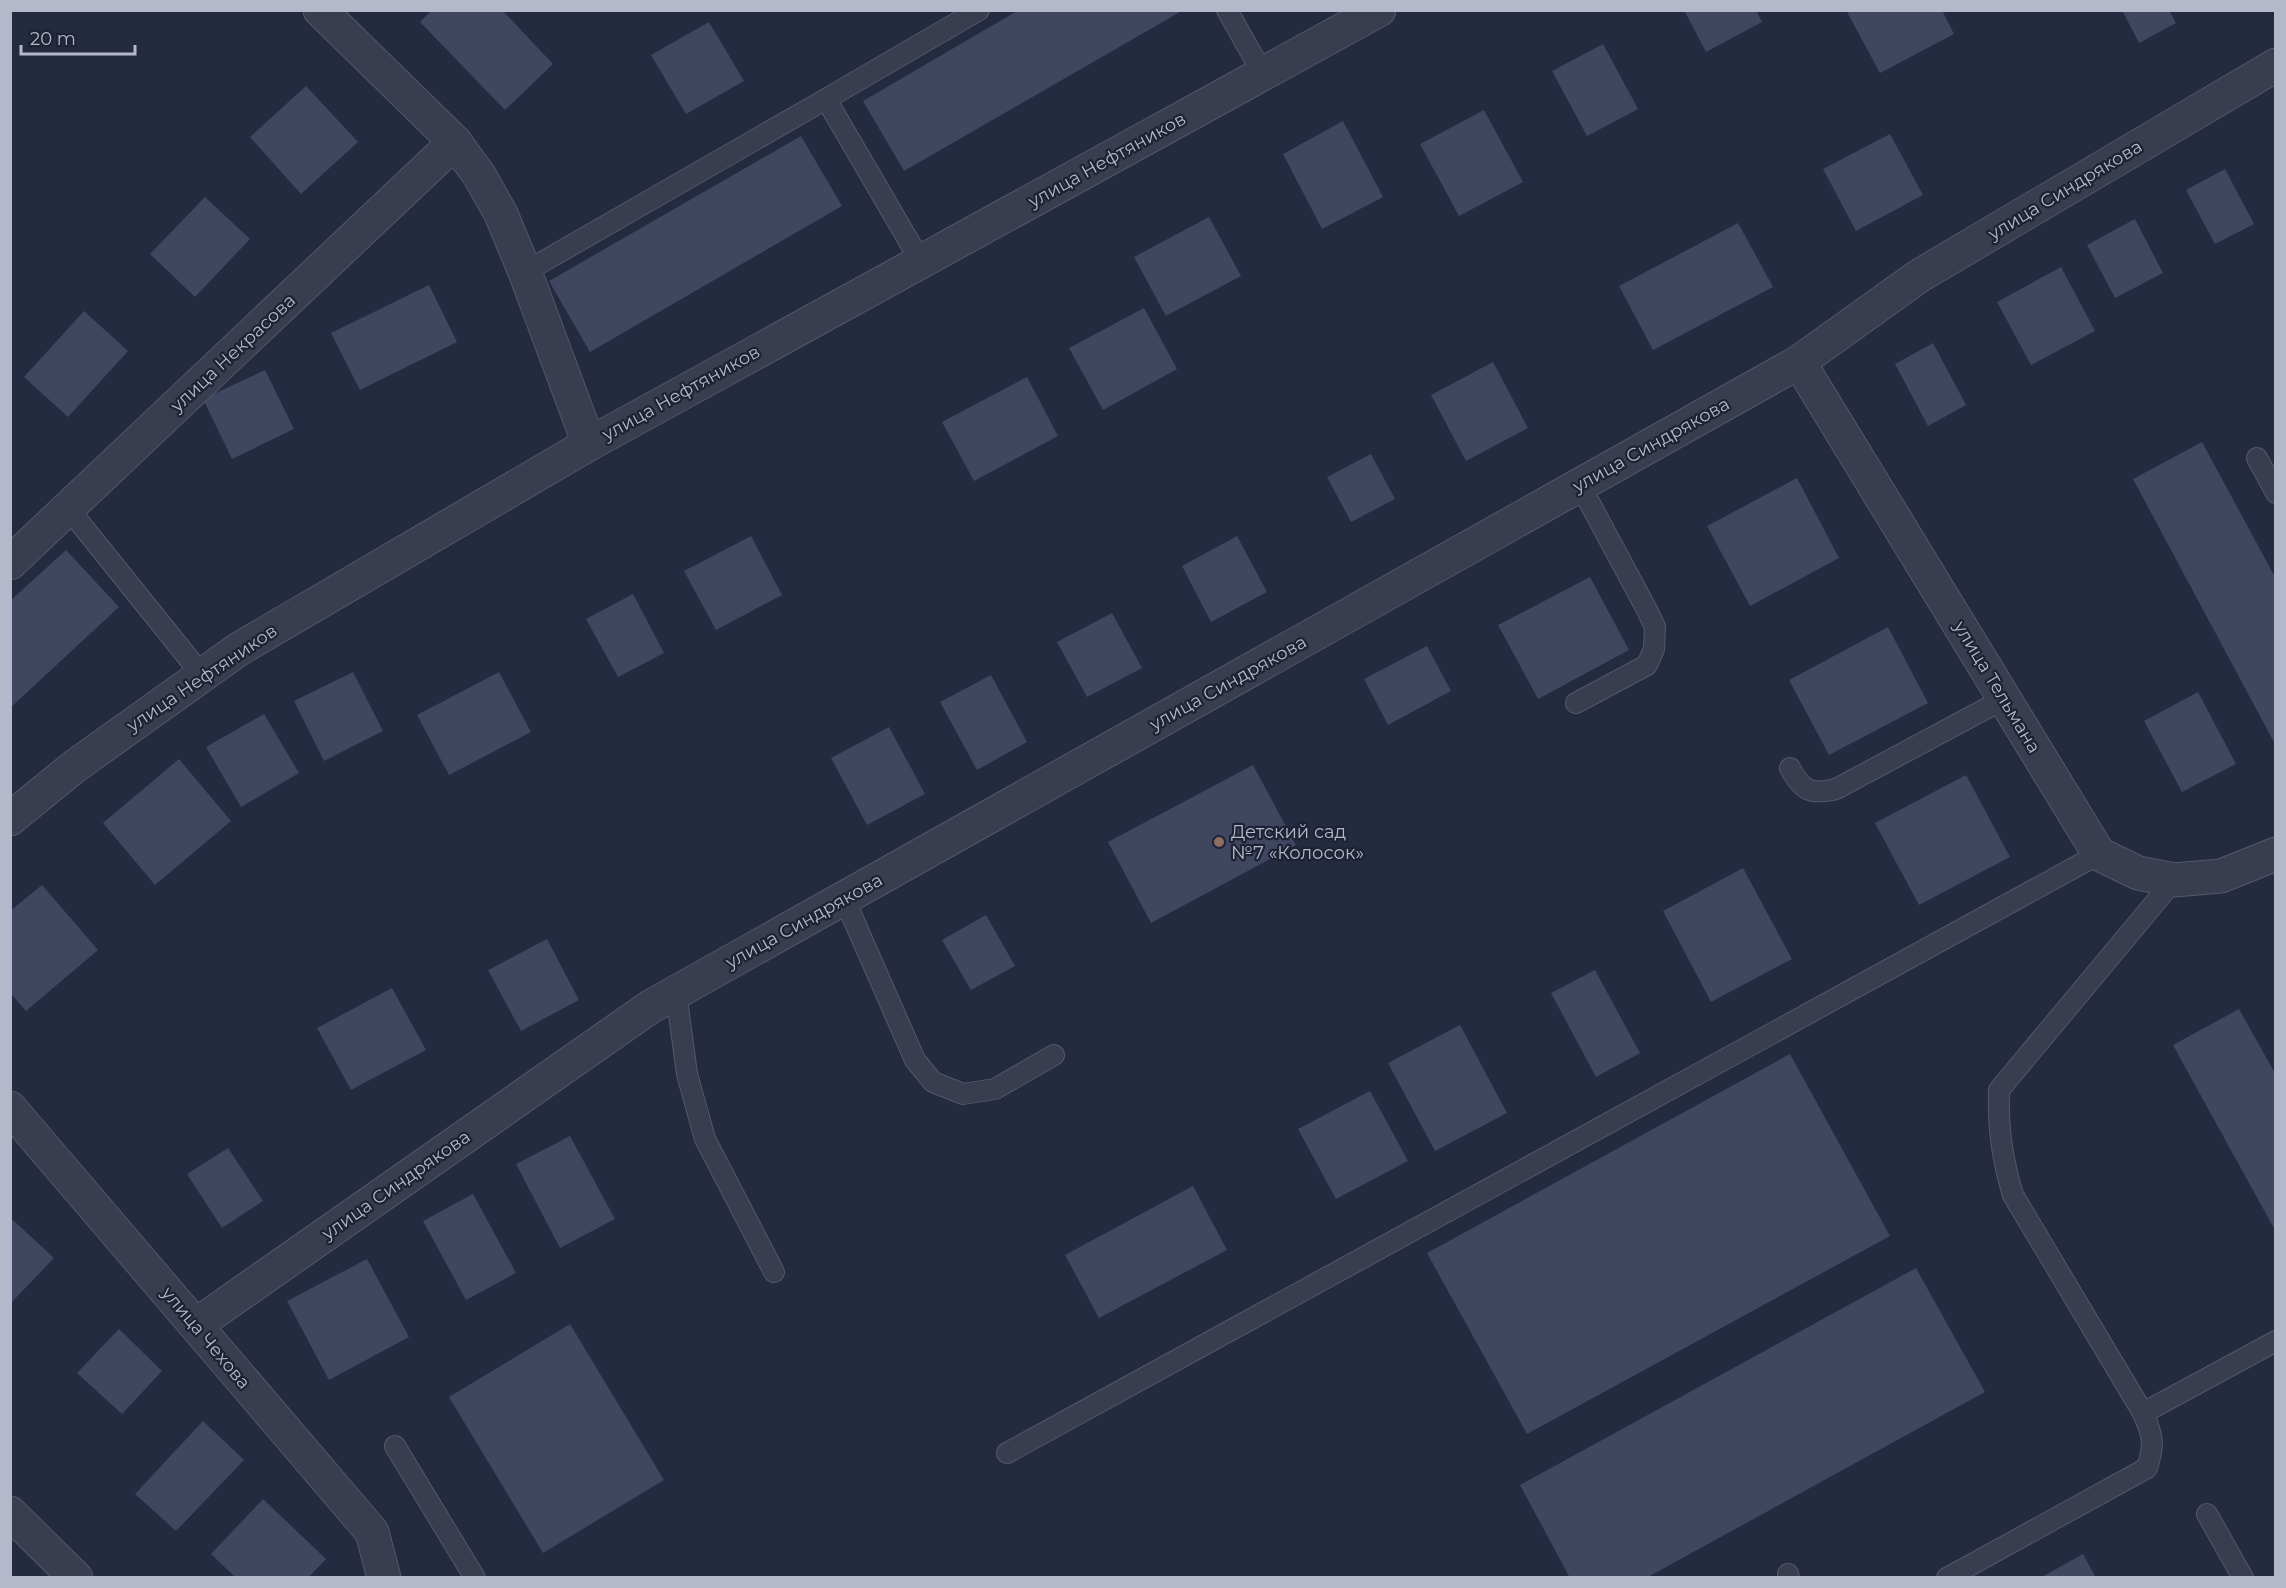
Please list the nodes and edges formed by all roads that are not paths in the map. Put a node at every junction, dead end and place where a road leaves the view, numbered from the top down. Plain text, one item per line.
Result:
1 (320, 10) edge
2 (979, 10) edge
3 (1227, 10) edge
4 (1379, 10) edge
5 (2276, 65) edge
6 (1263, 74) junction
7 (826, 99) junction
8 (455, 142) junction
9 (921, 262) junction
10 (525, 272) junction
11 (1799, 362) junction
12 (589, 444) junction
13 (2257, 458) dead end
14 (1580, 485) junction
15 (2276, 493) edge
16 (68, 508) junction
17 (10, 563) edge
18 (202, 675) junction
19 (2004, 699) junction
20 (1576, 703) dead end
21 (1790, 768) dead end
22 (10, 819) edge
23 (2099, 854) junction
24 (2276, 854) edge
25 (2174, 880) junction
26 (844, 898) junction
27 (676, 992) junction
28 (1054, 1055) dead end
29 (10, 1108) edge
30 (774, 1272) dead end
31 (196, 1325) junction
32 (2276, 1341) edge
33 (2144, 1413) junction
34 (395, 1446) dead end
35 (1007, 1453) dead end
36 (10, 1513) edge
37 (2207, 1514) dead end
38 (76, 1578) edge
39 (384, 1578) edge
40 (475, 1578) edge
41 (1947, 1578) edge
42 (2243, 1578) edge

1 - 8 street
2 - 7 lane
3 - 6 lane
4 - 6 street, улица Нефтяников
5 - 11 street, улица Синдрякова
6 - 9 street, улица Нефтяников
7 - 9 lane
7 - 10 lane
8 - 10 street
8 - 16 street, улица Некрасова
9 - 12 street, улица Нефтяников
10 - 12 street
11 - 14 street, улица Синдрякова
11 - 19 street, улица Тельмана
12 - 18 street, улица Нефтяников
13 - 15 lane
14 - 20 lane
14 - 26 street, улица Синдрякова
16 - 17 street, улица Некрасова
16 - 18 lane
18 - 22 street, улица Нефтяников
19 - 21 lane
19 - 23 street, улица Тельмана
23 - 25 street
23 - 35 lane
24 - 25 street
25 - 33 lane
26 - 27 street, улица Синдрякова
26 - 28 lane
27 - 30 lane
27 - 31 street, улица Синдрякова
29 - 31 street, улица Чехова
31 - 39 street, улица Чехова
32 - 33 lane
33 - 41 lane
34 - 40 lane
36 - 38 street
37 - 42 lane

